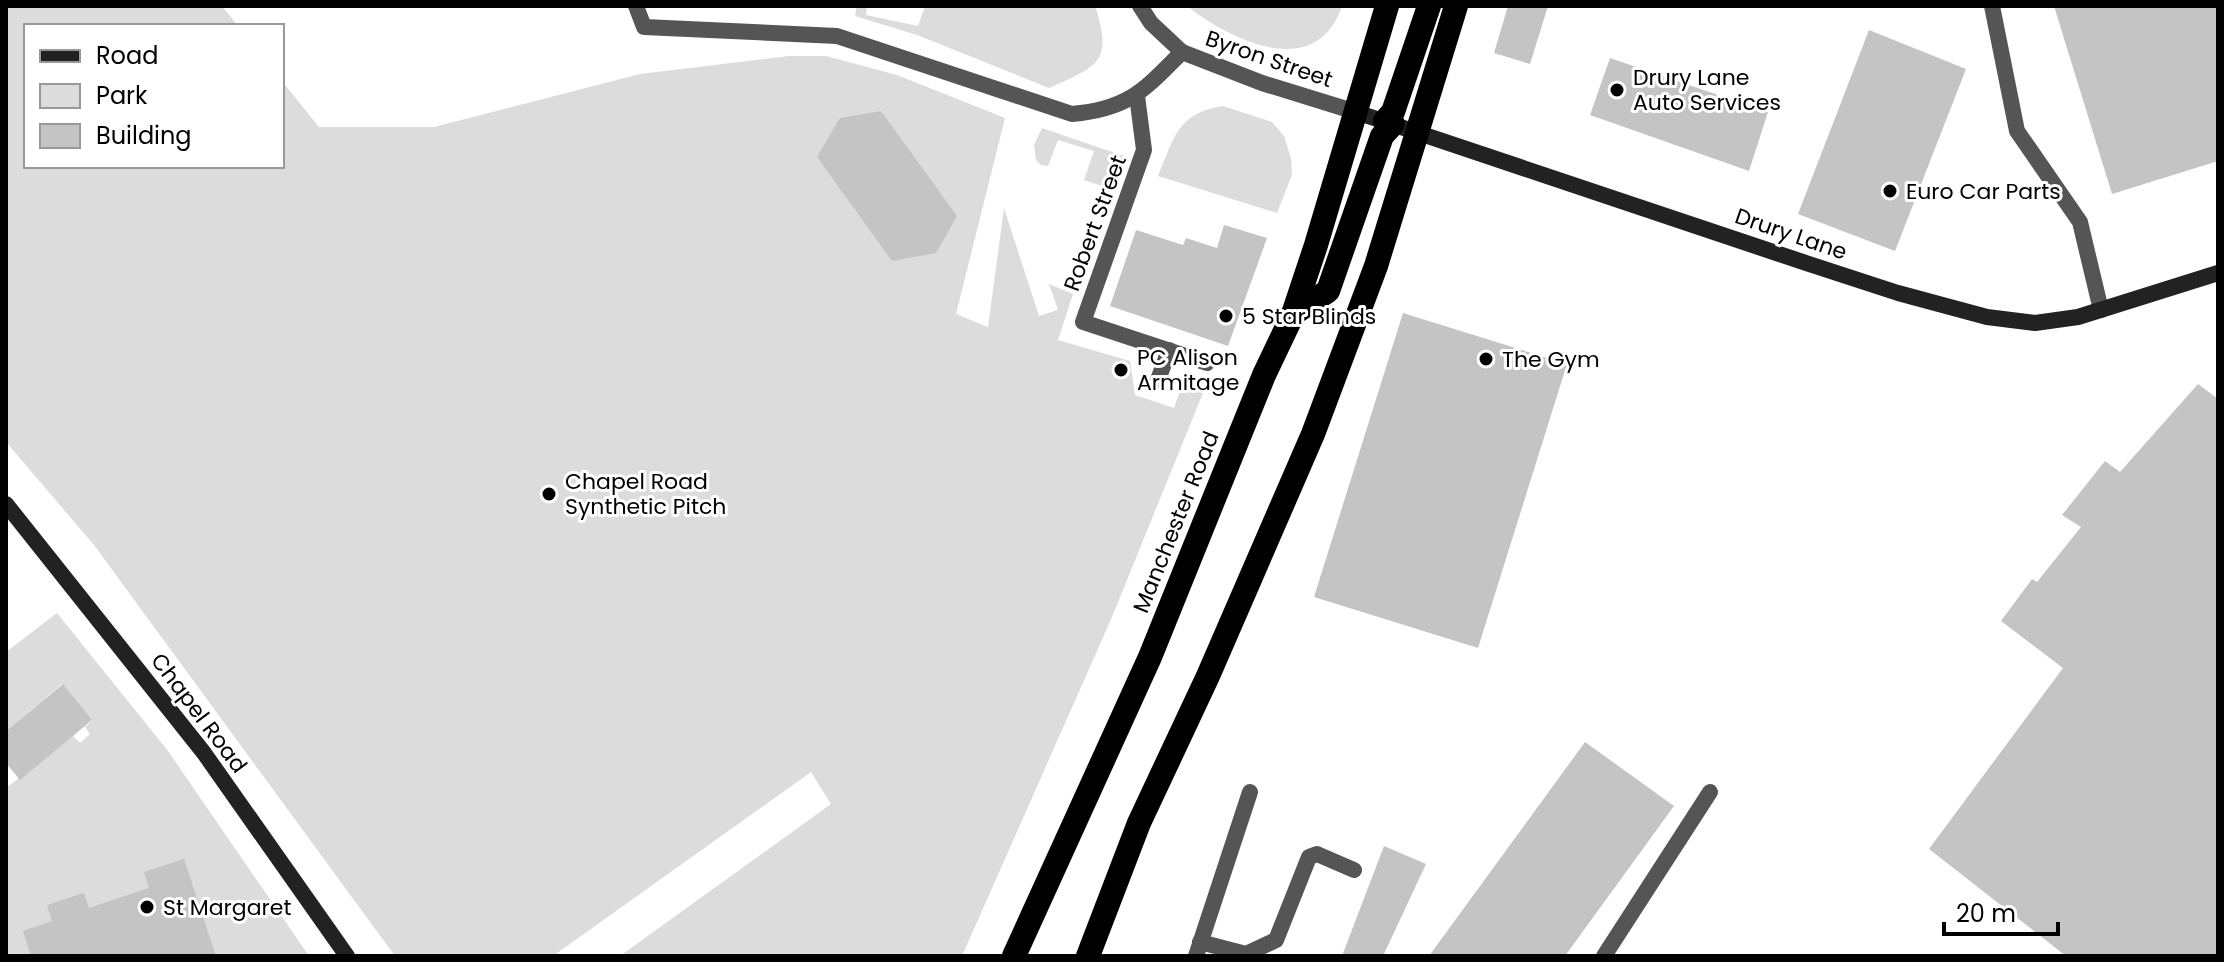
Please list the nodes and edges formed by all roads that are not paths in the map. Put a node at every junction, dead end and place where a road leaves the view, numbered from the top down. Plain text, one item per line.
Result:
1 (636, 6) edge
2 (1140, 6) edge
3 (1387, 6) edge
4 (1429, 6) edge
5 (1456, 6) edge
6 (1992, 6) edge
7 (1182, 52) junction
8 (1137, 96) junction
9 (1356, 112) junction
10 (1389, 123) junction
11 (1418, 132) junction
12 (2218, 273) edge
13 (2101, 310) junction
14 (1293, 314) junction
15 (1169, 350) junction
16 (1207, 363) dead end
17 (1158, 380) dead end
18 (6, 504) edge
19 (1250, 792) dead end
20 (1710, 792) dead end
21 (1354, 870) dead end
22 (1198, 949) edge
23 (347, 956) edge
24 (1014, 956) edge
25 (1088, 956) edge
26 (1604, 956) edge

1 - 8 street
2 - 7 street, Byron Street
3 - 9 highway, Manchester Road
4 - 10 highway
5 - 11 highway
6 - 13 street
7 - 8 street
7 - 9 street, Byron Street
8 - 15 street, Robert Street
9 - 10 main road, Drury Lane
9 - 14 highway, Manchester Road
10 - 11 main road, Drury Lane
10 - 14 highway
11 - 13 main road, Drury Lane
11 - 25 highway
12 - 13 main road, Drury Lane
14 - 24 highway, Manchester Road
15 - 16 street, Robert Street
15 - 17 street
18 - 23 main road, Chapel Road
19 - 22 street
20 - 26 street
21 - 22 street

